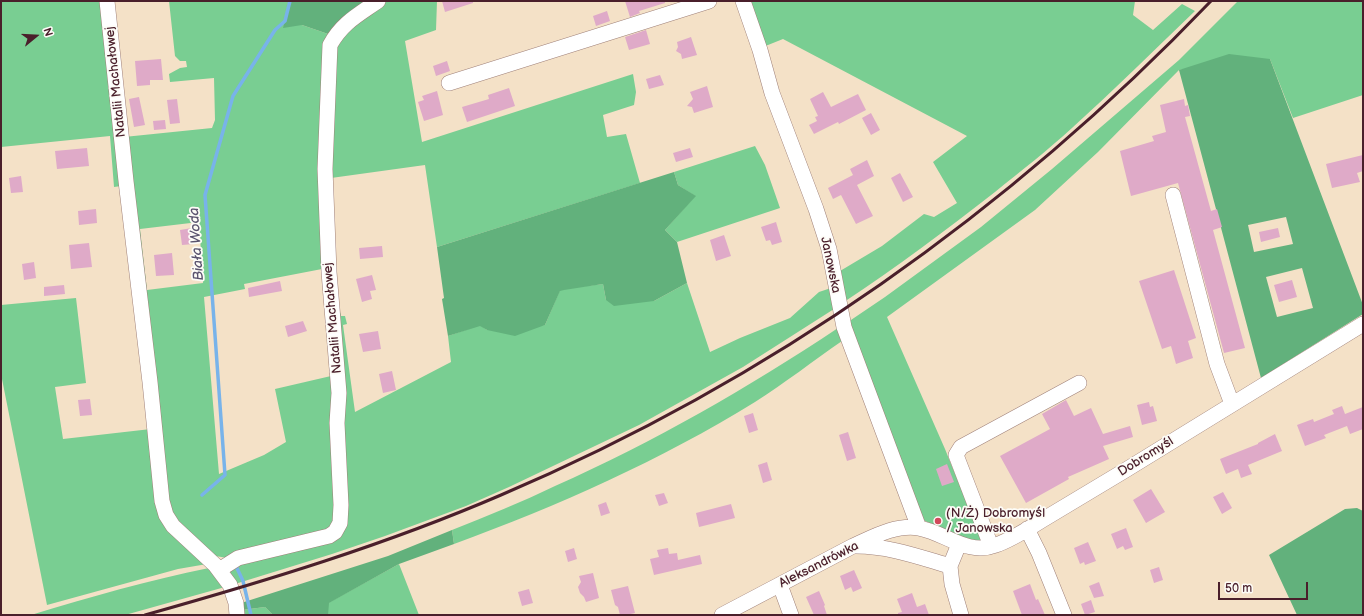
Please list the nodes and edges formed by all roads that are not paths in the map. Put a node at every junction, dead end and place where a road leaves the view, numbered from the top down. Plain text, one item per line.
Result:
1 (107, 1) edge
2 (378, 1) edge
3 (709, 1) edge
4 (743, 1) edge
5 (449, 83) dead end
6 (1173, 195) dead end
7 (1363, 324) edge
8 (1079, 383) dead end
9 (1232, 404) junction
10 (919, 528) junction
11 (1027, 529) junction
12 (959, 544) junction
13 (853, 546) junction
14 (991, 546) junction
15 (950, 566) junction
16 (219, 570) junction
17 (780, 585) junction
18 (237, 615) edge
19 (722, 615) edge
20 (790, 615) edge
21 (961, 615) edge
22 (1064, 615) edge

1 - 16 street, Natalii Machałowej
2 - 16 street, Natalii Machałowej
3 - 5 street
4 - 10 street, Janowska
6 - 9 street
7 - 9 street, Dobromyśl
8 - 14 street
9 - 11 street, Dobromyśl
10 - 12 street, Dobromyśl
10 - 13 street, Aleksandrówka
11 - 14 street, Dobromyśl
11 - 22 street
12 - 14 street, Dobromyśl
12 - 15 street
13 - 15 street
13 - 17 street, Aleksandrówka
15 - 21 street
16 - 18 street, Natalii Machałowej
17 - 19 street, Aleksandrówka
17 - 20 street

